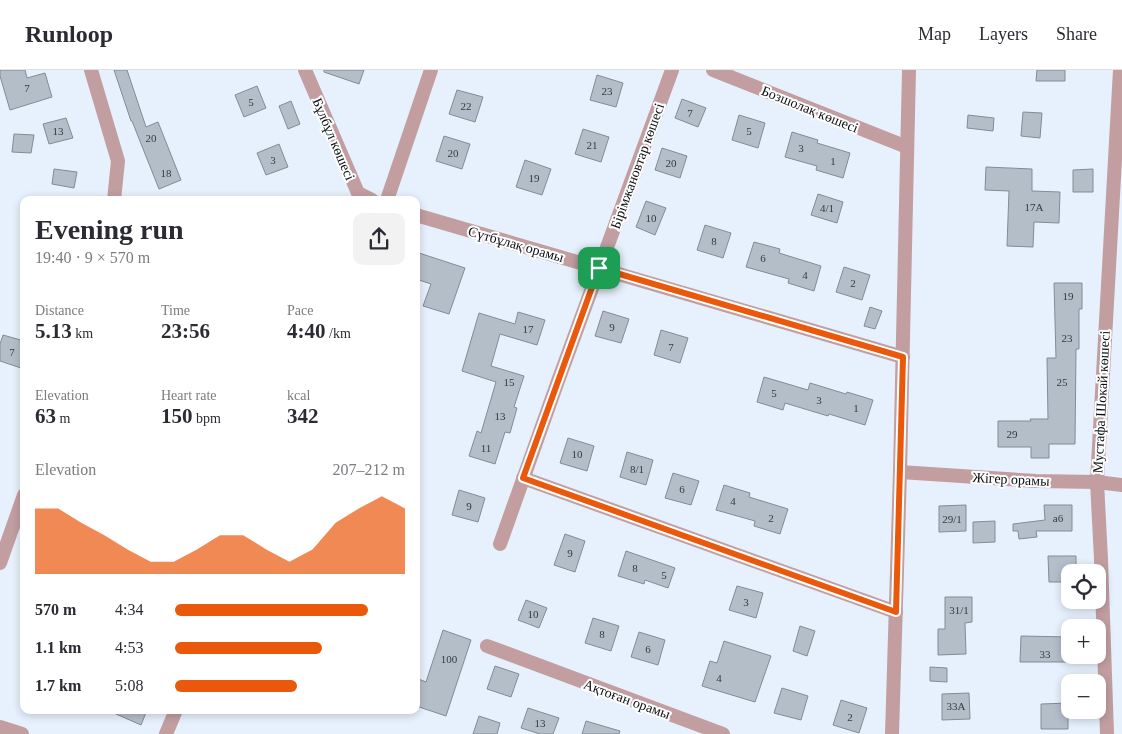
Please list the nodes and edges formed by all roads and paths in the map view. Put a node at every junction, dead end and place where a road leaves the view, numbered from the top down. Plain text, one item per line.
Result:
1 (91, 70) edge
2 (305, 70) edge
3 (431, 70) edge
4 (672, 70) edge
5 (713, 70) edge
6 (909, 70) edge
7 (1120, 70) edge
8 (907, 147) junction
9 (114, 196) edge
10 (363, 196) edge
11 (389, 196) edge
12 (420, 216) edge
13 (599, 268) junction
14 (903, 357) junction
15 (900, 472) junction
16 (523, 478) junction
17 (1097, 482) junction
18 (1122, 485) edge
19 (20, 506) edge
20 (500, 544) dead end
21 (0, 563) edge
22 (896, 612) junction
23 (487, 646) dead end
24 (174, 714) edge
25 (0, 727) edge
26 (22, 734) edge
27 (166, 734) edge
28 (723, 734) edge
29 (892, 734) edge
30 (1107, 734) edge

1 - 9 street
2 - 10 street, Бұлбұл көшесі
3 - 11 street
4 - 13 street, Бірімжановтар көшесі
5 - 8 street, Бозшолақ көшесі
6 - 8 street
7 - 17 street, Мустафа Шокай көшесі
8 - 14 street
12 - 13 street, Cүтбұлақ орамы
13 - 14 street, Cүтбұлақ орамы
13 - 16 street, Бірімжановтар көшесі
14 - 15 street
15 - 17 street, Жігер орамы
15 - 22 street
16 - 20 street, Бірімжановтар көшесі
16 - 22 street
17 - 18 street, Жігер орамы
17 - 30 street, Мустафа Шокай көшесі
19 - 21 street
22 - 29 street
23 - 28 street, Ақтоған орамы
24 - 27 street
25 - 26 street

